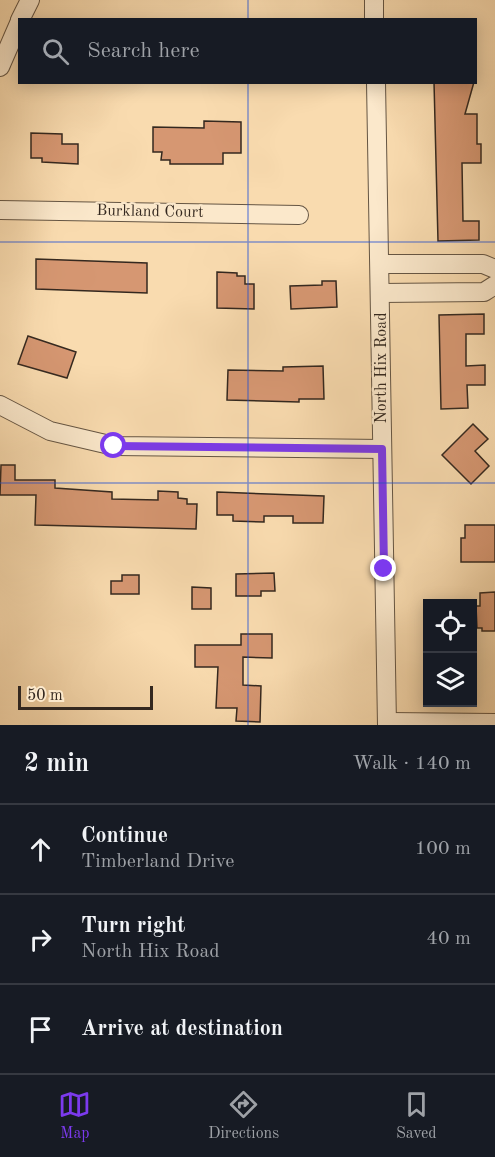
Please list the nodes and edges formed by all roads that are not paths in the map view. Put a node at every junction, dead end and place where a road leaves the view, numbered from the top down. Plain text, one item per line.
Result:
1 (30, 0) edge
2 (374, 0) edge
3 (21, 18) edge
4 (374, 18) edge
5 (18, 25) edge
6 (0, 67) edge
7 (376, 84) edge
8 (0, 210) edge
9 (299, 215) dead end
10 (380, 264) junction
11 (495, 269) edge
12 (495, 285) edge
13 (381, 293) junction
14 (0, 405) edge
15 (382, 449) junction
16 (387, 723) edge
17 (495, 723) edge

1 - 3 street
2 - 4 street
5 - 6 street
7 - 10 street, North Hix Road
8 - 9 street, Burkland Court
10 - 11 street
10 - 13 street, North Hix Road
12 - 13 street
13 - 15 street, North Hix Road
14 - 15 street
15 - 16 street, North Hix Road
16 - 17 street

